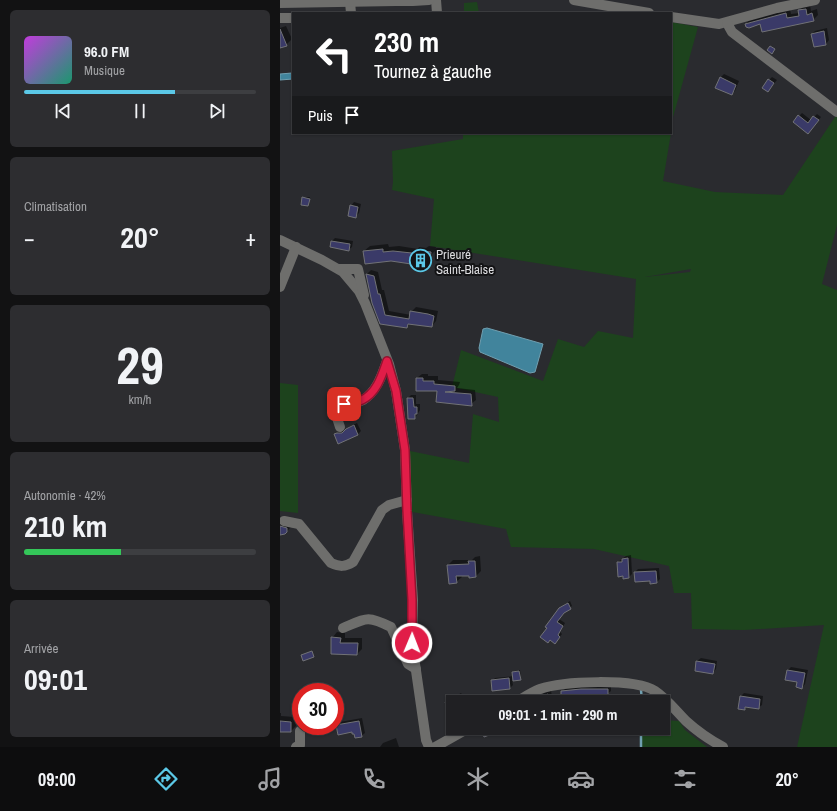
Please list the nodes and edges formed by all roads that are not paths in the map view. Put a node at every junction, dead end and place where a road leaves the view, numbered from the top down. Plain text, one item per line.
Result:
1 (429, 0) edge
2 (436, 0) edge
3 (574, 0) edge
4 (815, 0) edge
5 (299, 1) edge
6 (350, 2) junction
7 (280, 3) edge
8 (351, 12) edge
9 (437, 12) edge
10 (643, 12) edge
11 (672, 17) edge
12 (280, 18) edge
13 (292, 18) edge
14 (727, 23) junction
15 (837, 112) edge
16 (280, 240) edge
17 (296, 247) junction
18 (339, 269) junction
19 (280, 287) edge
20 (365, 303) junction
21 (387, 361) junction
22 (340, 427) dead end
23 (407, 500) junction
24 (284, 521) dead end
25 (343, 628) dead end
26 (416, 669) junction
27 (529, 695) edge
28 (660, 695) edge
29 (670, 705) edge
30 (300, 735) edge
31 (456, 735) edge
32 (719, 745) edge
33 (296, 747) edge
34 (429, 747) edge
35 (435, 747) edge

1 - 6 street
2 - 9 street
3 - 10 street
4 - 14 street
5 - 6 street
5 - 7 street
6 - 8 street
11 - 14 street
12 - 13 street
14 - 15 street
16 - 17 street
17 - 18 street
17 - 19 street
18 - 20 street
18 - 20 street
20 - 21 street
21 - 22 street
21 - 23 street
23 - 24 street
23 - 26 street
25 - 26 street
26 - 34 street
27 - 28 street
29 - 32 street
30 - 33 street
31 - 35 street

